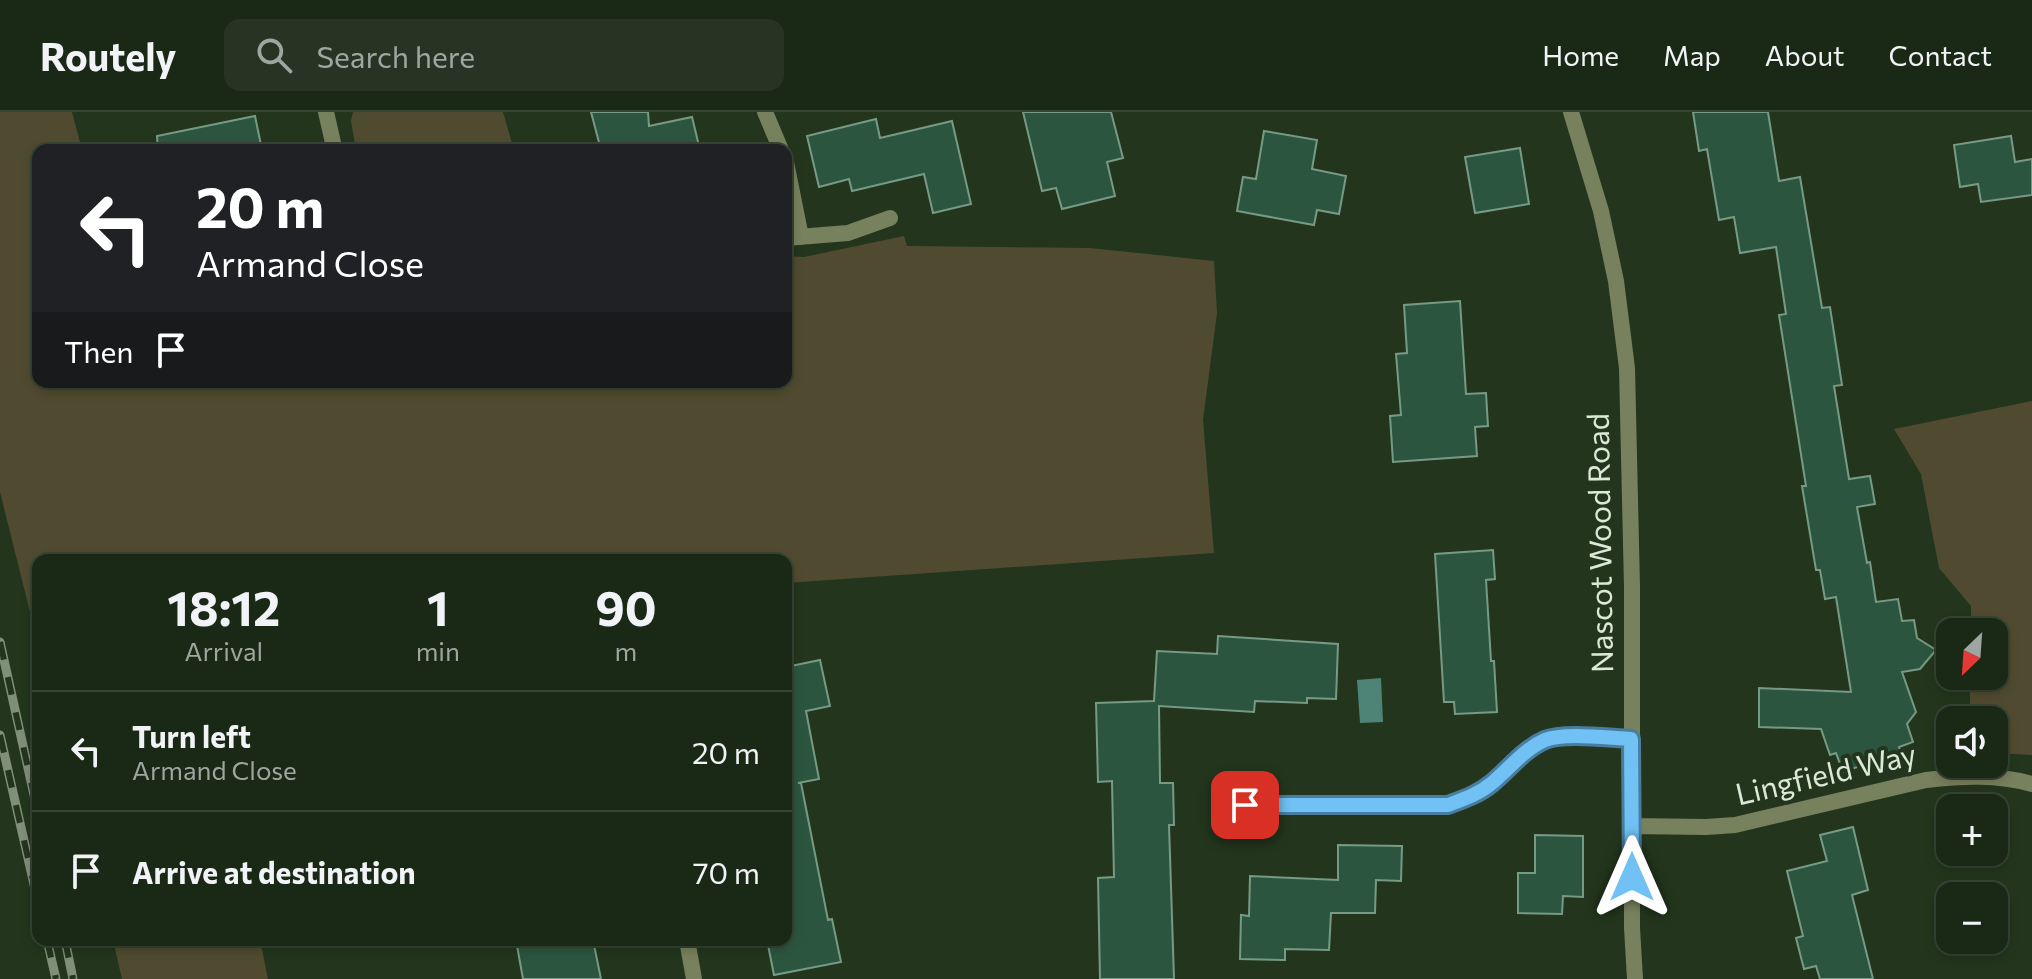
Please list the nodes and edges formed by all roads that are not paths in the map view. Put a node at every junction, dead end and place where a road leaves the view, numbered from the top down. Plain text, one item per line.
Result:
1 (326, 112) edge
2 (765, 112) edge
3 (1571, 112) edge
4 (333, 144) edge
5 (778, 144) edge
6 (890, 218) dead end
7 (794, 237) edge
8 (1631, 739) junction
9 (2032, 784) edge
10 (1245, 805) dead end
11 (1632, 826) junction
12 (688, 946) edge
13 (694, 979) edge
14 (1635, 979) edge

1 - 4 street
2 - 5 street
3 - 8 street, Nascot Wood Road
6 - 7 street
8 - 10 street
8 - 11 street, Nascot Wood Road
9 - 11 street, Lingfield Way
11 - 14 street, Nascot Wood Road
12 - 13 street

